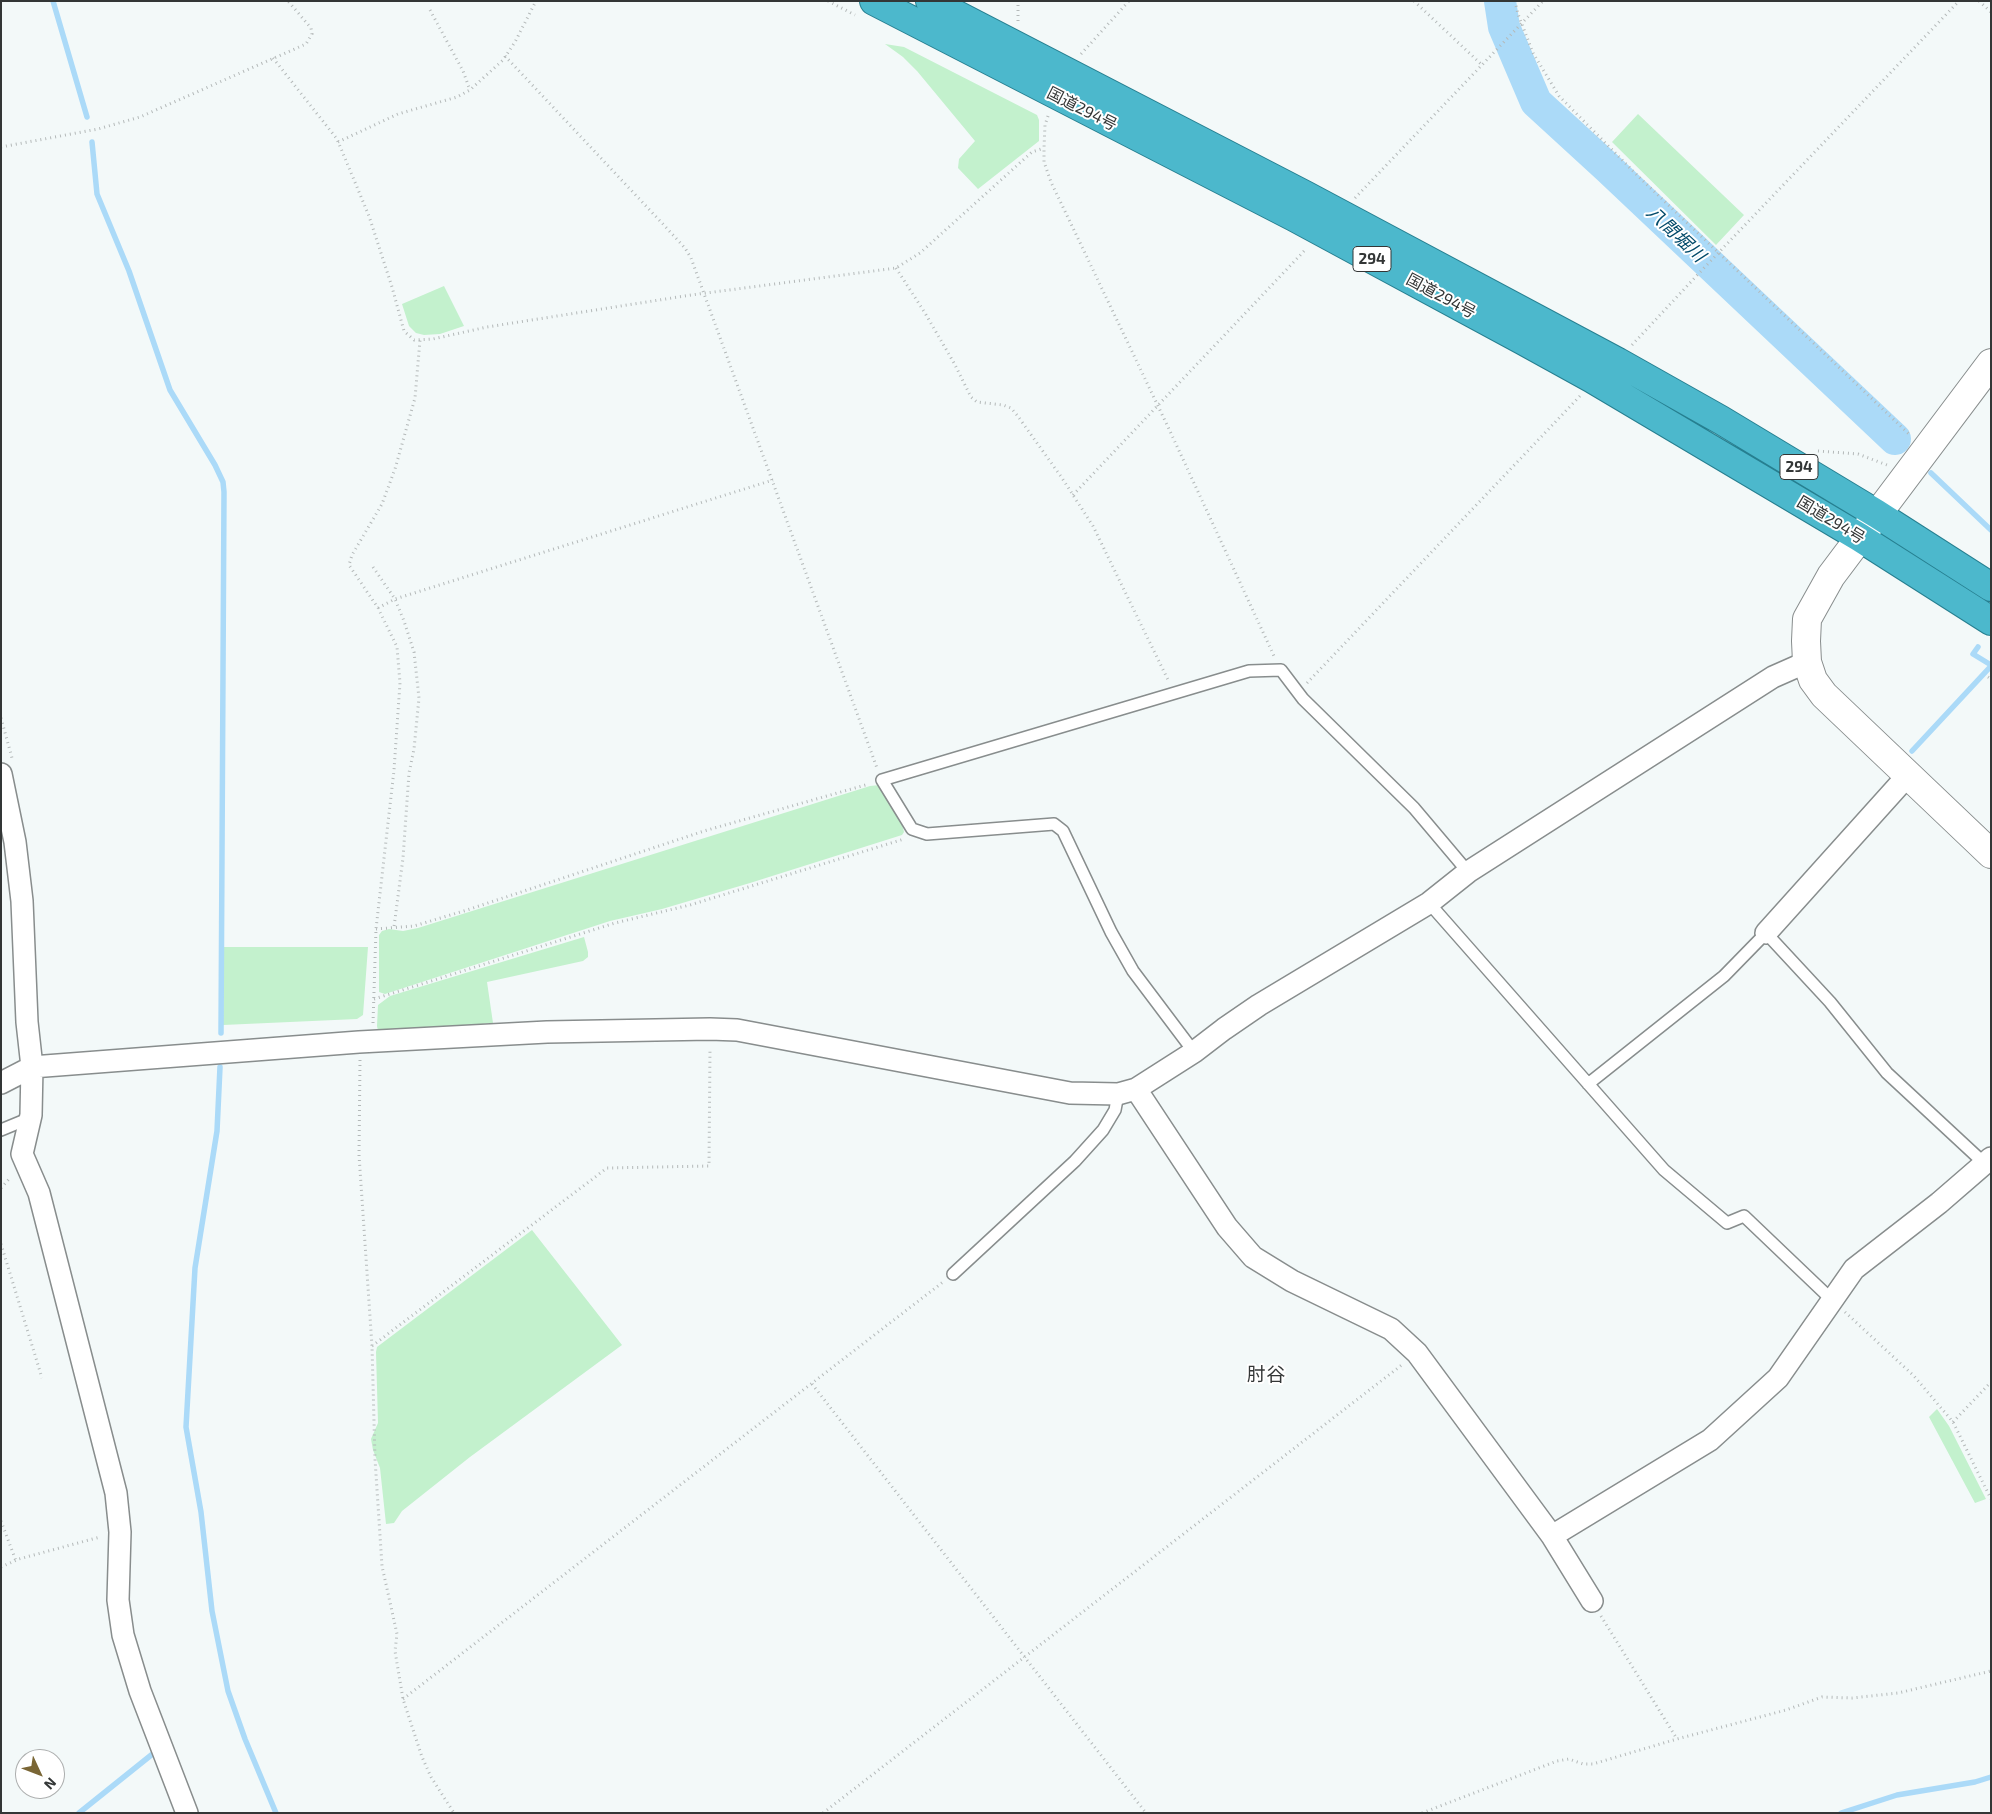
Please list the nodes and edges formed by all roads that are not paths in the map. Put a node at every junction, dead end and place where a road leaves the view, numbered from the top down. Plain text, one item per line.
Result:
1 (874, 1) edge
2 (930, 1) edge
3 (1062, 84) junction
4 (1991, 363) edge
5 (1877, 514) junction
6 (1859, 537) junction
7 (1991, 587) edge
8 (1991, 621) edge
9 (1807, 662) junction
10 (1, 774) edge
11 (1909, 774) junction
12 (1991, 854) edge
13 (1468, 872) junction
14 (1429, 903) junction
15 (1766, 932) junction
16 (1194, 1052) junction
17 (32, 1068) junction
18 (1, 1083) edge
19 (1588, 1084) junction
20 (1127, 1092) junction
21 (30, 1118) junction
22 (1, 1130) edge
23 (1988, 1161) edge
24 (953, 1274) road end
25 (1832, 1300) junction
26 (1552, 1536) junction
27 (1592, 1601) road end
28 (187, 1813) edge

1 - 3 highway, 国道294号 / 294
2 - 3 highway, 国道294号 / 294
3 - 5 highway, 国道294号 / 294
3 - 6 highway, 国道294号 / 294
4 - 5 street
5 - 6 street
5 - 7 highway, 国道294号 / 294
6 - 8 highway, 国道294号 / 294
6 - 9 street
9 - 11 street
9 - 13 street
10 - 17 street
11 - 12 street
11 - 15 street
13 - 14 street
13 - 16 lane
14 - 16 street
14 - 19 lane
15 - 19 lane
15 - 23 lane
16 - 20 street
17 - 18 street
17 - 20 street
17 - 21 street
19 - 25 lane
20 - 24 lane
20 - 26 street
21 - 22 lane
21 - 28 street
23 - 25 street
25 - 26 street
26 - 27 street

